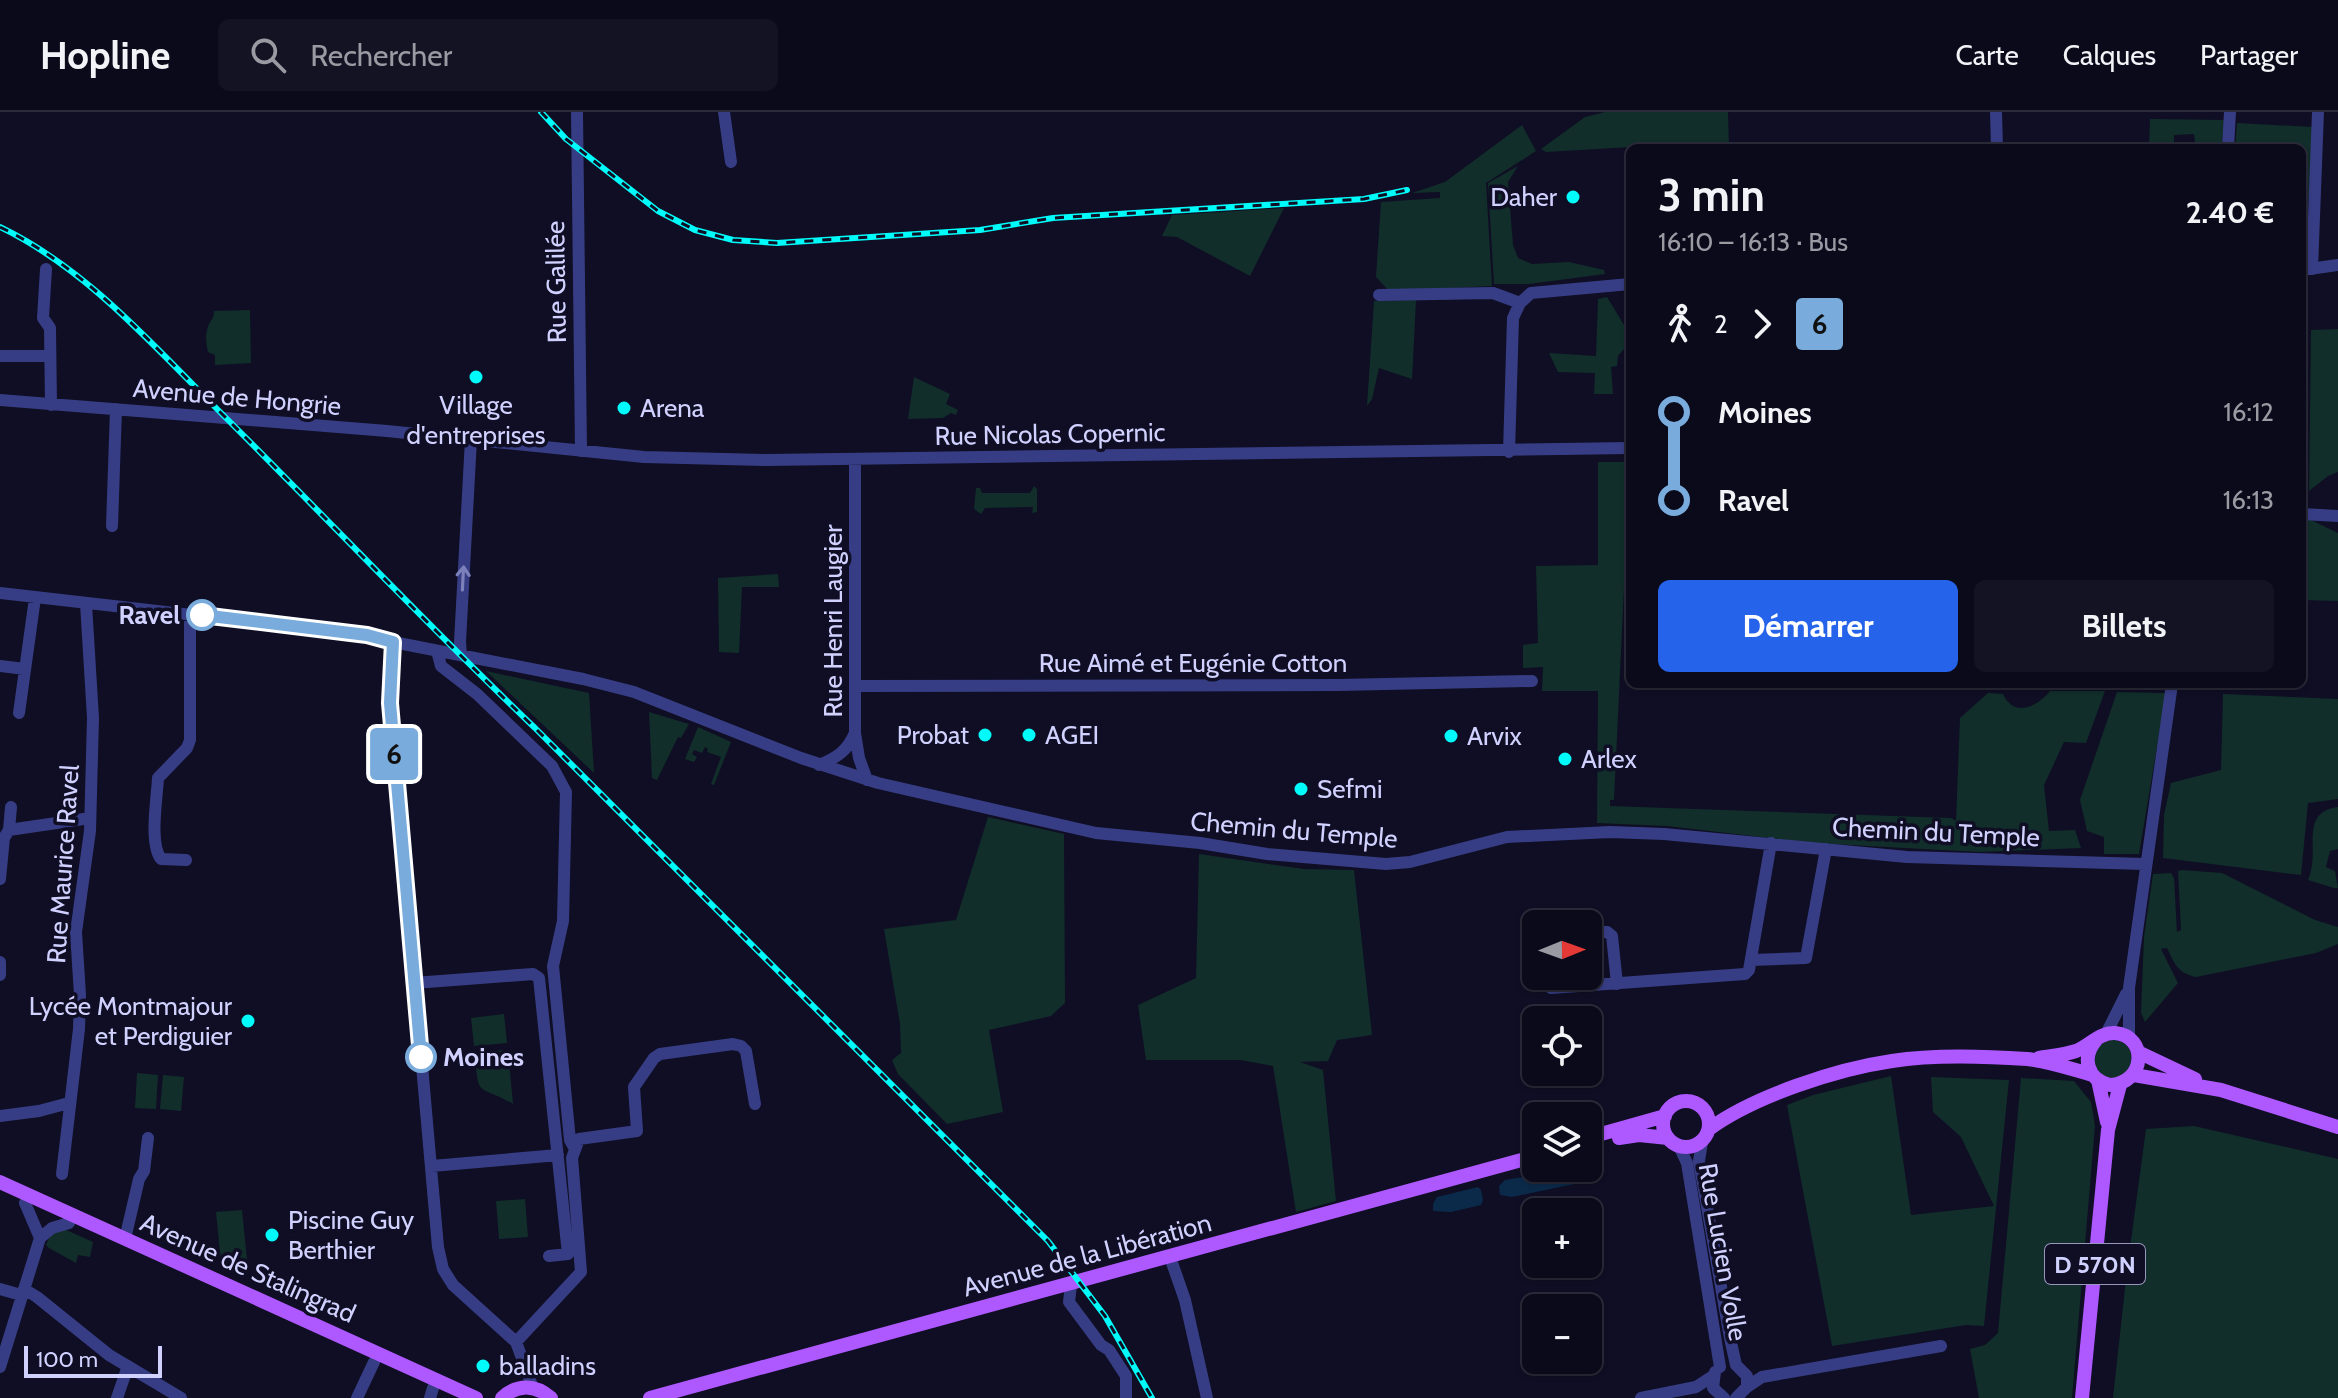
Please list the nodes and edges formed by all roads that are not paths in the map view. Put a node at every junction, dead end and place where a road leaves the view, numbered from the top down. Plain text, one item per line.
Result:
1 (577, 112) edge
2 (724, 112) edge
3 (1996, 112) edge
4 (2230, 112) edge
5 (2318, 112) edge
6 (1997, 144) edge
7 (2228, 144) edge
8 (731, 162) dead end
9 (2338, 265) edge
10 (46, 269) dead end
11 (2307, 269) edge
12 (1626, 284) edge
13 (1379, 295) dead end
14 (1520, 303) junction
15 (0, 356) edge
16 (50, 356) junction
17 (0, 400) edge
18 (51, 405) junction
19 (116, 409) junction
20 (471, 439) junction
21 (1626, 448) edge
22 (581, 451) junction
23 (1509, 452) junction
24 (855, 459) junction
25 (2306, 514) edge
26 (2338, 516) edge
27 (112, 526) dead end
28 (0, 593) edge
29 (35, 598) junction
30 (86, 604) junction
31 (190, 614) junction
32 (393, 642) junction
33 (437, 651) junction
34 (461, 655) junction
35 (0, 666) edge
36 (25, 669) junction
37 (1532, 681) dead end
38 (855, 686) junction
39 (2171, 688) edge
40 (19, 713) dead end
41 (855, 733) junction
42 (819, 765) junction
43 (867, 780) junction
44 (11, 807) dead end
45 (90, 818) junction
46 (9, 830) junction
47 (1771, 843) junction
48 (1826, 849) junction
49 (186, 860) dead end
50 (2145, 864) junction
51 (0, 879) edge
52 (1602, 932) edge
53 (1751, 960) junction
54 (0, 962) edge
55 (0, 975) edge
56 (414, 983) junction
57 (1617, 984) junction
58 (1602, 985) edge
59 (2129, 988) junction
60 (2101, 1037) junction
61 (2129, 1039) junction
62 (2138, 1052) junction
63 (2029, 1059) junction
64 (2134, 1075) junction
65 (2095, 1078) junction
66 (2120, 1085) junction
67 (2221, 1090) junction
68 (1759, 1100) junction
69 (69, 1103) junction
70 (755, 1104) dead end
71 (1704, 1109) junction
72 (1, 1115) edge
73 (1665, 1116) junction
74 (2338, 1127) edge
75 (2108, 1130) junction
76 (1602, 1134) edge
77 (1706, 1135) junction
78 (148, 1138) dead end
79 (1602, 1140) edge
80 (1673, 1142) junction
81 (575, 1149) junction
82 (558, 1155) junction
83 (1522, 1160) edge
84 (432, 1166) junction
85 (62, 1174) dead end
86 (0, 1182) edge
87 (0, 1191) edge
88 (27, 1199) junction
89 (71, 1219) junction
90 (40, 1238) junction
91 (123, 1244) junction
92 (549, 1256) dead end
93 (1170, 1257) junction
94 (208, 1276) junction
95 (1071, 1285) junction
96 (0, 1289) edge
97 (1053, 1290) junction
98 (22, 1292) junction
99 (230, 1296) junction
100 (258, 1299) junction
101 (1069, 1302) junction
102 (282, 1310) junction
103 (301, 1328) junction
104 (516, 1342) junction
105 (1941, 1346) dead end
106 (370, 1355) junction
107 (520, 1358) junction
108 (128, 1366) junction
109 (0, 1367) edge
110 (1740, 1368) junction
111 (1716, 1372) junction
112 (1762, 1377) junction
113 (433, 1386) edge
114 (1696, 1387) junction
115 (1747, 1387) junction
116 (533, 1388) junction
117 (505, 1395) edge
118 (1720, 1396) edge
119 (117, 1398) edge
120 (181, 1398) edge
121 (357, 1398) edge
122 (453, 1398) edge
123 (476, 1398) edge
124 (551, 1398) edge
125 (650, 1398) edge
126 (1126, 1398) edge
127 (1207, 1398) edge
128 (1641, 1398) edge
129 (1736, 1398) edge
130 (2082, 1398) edge

1 - 22 street, Rue Galilée
2 - 8 street
3 - 6 street
4 - 7 street
5 - 11 street
9 - 11 street
10 - 16 street
12 - 14 street
13 - 14 street
14 - 23 street
15 - 16 street
16 - 18 street
17 - 18 street, Avenue de Hongrie
18 - 19 street, Avenue de Hongrie
19 - 20 street, Avenue de Hongrie
19 - 27 street
20 - 22 street, Rue Nicolas Copernic
34 -> 20 street
21 - 23 street, Rue Nicolas Copernic
22 - 24 street, Rue Nicolas Copernic
23 - 24 street, Rue Nicolas Copernic
24 - 38 street, Rue Henri Laugier
25 - 26 street
28 - 29 street, Chemin du Temple
29 - 30 street, Chemin du Temple
29 - 36 street
30 - 31 street, Chemin du Temple
30 - 45 street, Rue Maurice Ravel
31 - 32 street, Chemin du Temple
31 - 49 street
32 - 33 street, Chemin du Temple
32 - 56 street
33 - 34 street, Chemin du Temple
33 - 81 street
34 - 42 street, Chemin du Temple
35 - 36 street
36 - 40 street
37 - 38 street, Rue Aimé et Eugénie Cotton
38 - 41 street, Rue Henri Laugier
39 - 50 street
41 - 42 street, Rue Henri Laugier
41 - 43 street
42 - 43 street, Chemin du Temple
43 - 47 street, Chemin du Temple
44 - 46 street
45 - 46 street
45 - 69 street, Rue Maurice Ravel
46 - 51 street
47 - 48 street, Chemin du Temple
47 - 53 street
48 - 50 street, Chemin du Temple
48 - 53 street
50 - 59 street
52 - 57 street
53 - 57 street
54 - 55 street
56 - 82 street
56 - 84 street
57 - 58 street
59 - 60 street
59 - 61 street
60 - 61 main road
60 - 63 main road
60 - 65 main road
61 - 62 main road
62 - 64 main road
62 - 67 main road
63 - 65 main road
63 - 68 main road
64 - 66 main road
64 - 67 main road
65 - 66 main road
65 - 75 main road, D 570N
66 - 75 main road, D 570N
67 - 74 main road
68 - 71 main road
68 - 77 main road
69 - 72 street
69 - 85 street, Rue Maurice Ravel
70 - 81 street
71 - 73 main road
71 - 77 main road
73 - 76 main road
73 - 80 main road
75 - 130 main road, D 570N
77 - 80 main road
77 - 110 street
78 - 91 street
79 - 80 main road
80 - 111 street, Rue Lucien Volle
81 - 104 street
82 - 84 street
82 - 92 street
83 - 93 main road, Avenue de la Libération
84 - 104 street
86 - 88 main road, Avenue de Stalingrad
87 - 88 main road, Avenue de Stalingrad
88 - 89 main road, Avenue de Stalingrad
88 - 90 street
89 - 90 street
89 - 91 main road, Avenue de Stalingrad
90 - 98 street
91 - 94 main road, Avenue de Stalingrad
91 - 99 main road, Avenue de Stalingrad
93 - 95 main road, Avenue de la Libération
93 - 127 street
94 - 99 main road
94 - 100 main road, Avenue de Stalingrad
95 - 97 main road, Avenue de la Libération
95 - 101 street
96 - 98 street
97 - 101 street
97 - 125 main road, Avenue de la Libération
98 - 108 street
98 - 109 street
99 - 100 main road
99 - 103 main road, Avenue de Stalingrad
100 - 102 main road, Avenue de Stalingrad
101 - 126 street
102 - 103 main road
102 - 106 main road, Avenue de Stalingrad
103 - 106 main road, Avenue de Stalingrad
104 - 107 street
105 - 112 street
106 - 113 main road
106 - 121 street
107 - 116 street
107 - 117 street
108 - 119 street
108 - 120 street
110 - 111 street
110 - 112 street
110 - 115 street
111 - 114 street
111 - 118 street, Rue Lucien Volle
112 - 115 street
113 - 122 main road
113 - 123 main road
114 - 118 street
114 - 128 street
115 - 129 street
116 - 117 main road
116 - 124 main road

